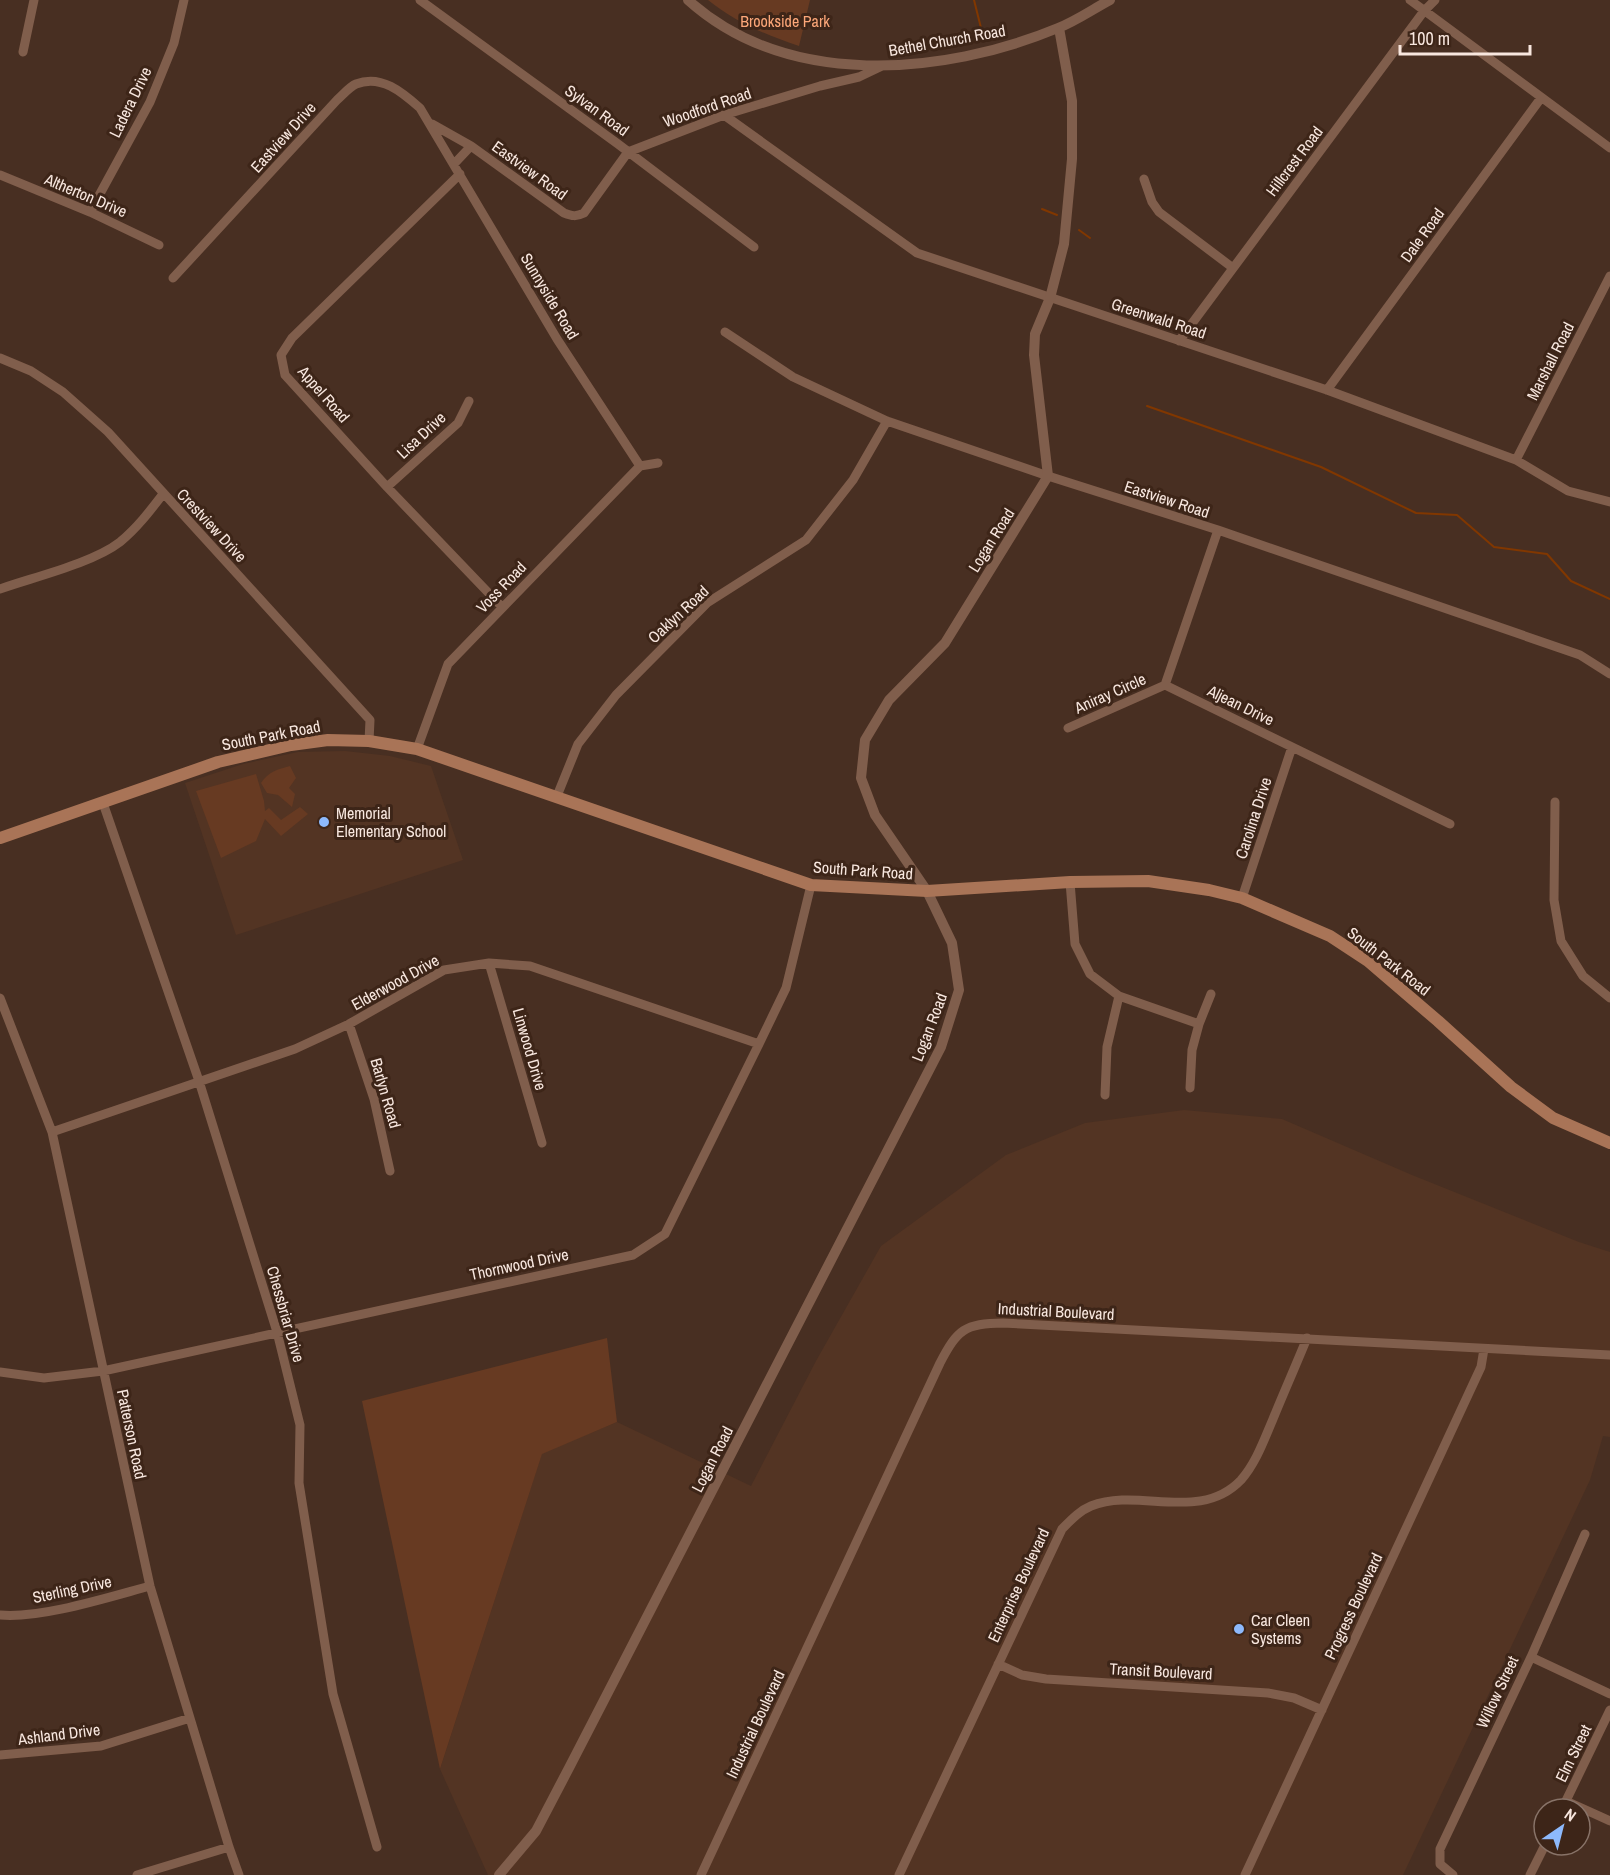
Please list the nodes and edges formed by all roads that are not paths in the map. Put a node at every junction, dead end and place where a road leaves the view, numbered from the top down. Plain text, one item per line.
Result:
1 (34, 0) edge
2 (184, 0) edge
3 (420, 0) edge
4 (688, 0) edge
5 (1110, 0) edge
6 (1410, 0) edge
7 (1435, 0) edge
8 (1424, 11) junction
9 (1059, 28) junction
10 (23, 52) dead end
11 (880, 67) junction
12 (1541, 98) junction
13 (724, 115) junction
14 (430, 123) junction
15 (471, 146) junction
16 (1610, 148) edge
17 (628, 152) junction
18 (454, 164) junction
19 (460, 174) junction
20 (0, 176) edge
21 (1144, 179) dead end
22 (90, 212) junction
23 (159, 245) dead end
24 (754, 246) dead end
25 (1233, 268) junction
26 (1610, 276) edge
27 (173, 278) dead end
28 (1050, 298) junction
29 (725, 332) dead end
30 (1179, 341) junction
31 (0, 358) edge
32 (1327, 390) junction
33 (469, 401) dead end
34 (887, 421) junction
35 (1516, 460) junction
36 (658, 463) dead end
37 (640, 466) junction
38 (1048, 477) junction
39 (387, 487) junction
40 (163, 494) junction
41 (1610, 502) edge
42 (1218, 531) junction
43 (0, 589) edge
44 (502, 607) junction
45 (1610, 674) edge
46 (1165, 685) junction
47 (1068, 728) dead end
48 (369, 741) junction
49 (1292, 747) junction
50 (417, 749) junction
51 (557, 796) junction
52 (1555, 802) dead end
53 (103, 803) junction
54 (1450, 824) dead end
55 (0, 838) edge
56 (1070, 882) junction
57 (811, 885) junction
58 (927, 891) junction
59 (1242, 898) junction
60 (489, 963) junction
61 (1211, 994) dead end
62 (1119, 996) junction
63 (0, 998) edge
64 (1610, 998) edge
65 (349, 1024) junction
66 (1199, 1024) junction
67 (759, 1044) junction
68 (199, 1082) junction
69 (1190, 1088) dead end
70 (1105, 1095) dead end
71 (52, 1132) junction
72 (542, 1143) dead end
73 (1610, 1143) edge
74 (390, 1171) dead end
75 (277, 1332) junction
76 (1307, 1338) junction
77 (1484, 1349) junction
78 (1610, 1355) edge
79 (103, 1371) junction
80 (0, 1372) edge
81 (1585, 1533) dead end
82 (150, 1586) junction
83 (0, 1615) edge
84 (1530, 1657) junction
85 (998, 1664) junction
86 (1610, 1694) edge
87 (1322, 1710) junction
88 (1610, 1710) edge
89 (190, 1718) junction
90 (0, 1755) edge
91 (1568, 1797) edge
92 (1592, 1815) edge
93 (1610, 1821) edge
94 (229, 1846) junction
95 (377, 1847) dead end
96 (1539, 1857) edge
97 (237, 1874) edge
98 (137, 1875) edge
99 (499, 1875) edge
100 (701, 1875) edge
101 (899, 1875) edge
102 (1245, 1875) edge
103 (1453, 1875) edge
104 (1530, 1875) edge

1 - 10 street
2 - 22 street, Ladera Drive
3 - 17 street, Sylvan Road
4 - 11 street, Bethel Church Road
5 - 9 street, Bethel Church Road
6 - 8 street
7 - 8 street, Hillcrest Road
8 - 12 street
8 - 25 street, Hillcrest Road
9 - 11 street, Bethel Church Road
9 - 28 street
11 - 13 street, Woodford Road
12 - 16 street
12 - 32 street, Dale Road
13 - 17 street, Woodford Road
13 - 28 street, Greenwald Road
14 - 15 street, Eastview Road
14 - 18 street, Sunnyside Road
14 - 27 street, Eastview Drive
15 - 17 street, Eastview Road
15 - 18 street, Eastview Road
17 - 24 street, Sylvan Road
18 - 19 street, Sunnyside Road
19 - 37 street, Sunnyside Road
19 - 39 street, Appel Road
20 - 22 street, Altherton Drive
21 - 25 street
22 - 23 street, Altherton Drive
25 - 30 street, Hillcrest Road
26 - 35 street, Marshall Road
28 - 30 street, Greenwald Road
28 - 38 street
29 - 34 street, Eastview Road
30 - 32 street, Greenwald Road
31 - 40 street, Crestview Drive
32 - 35 street, Greenwald Road
33 - 39 street, Lisa Drive
34 - 38 street, Eastview Road
34 - 51 street, Oaklyn Road
35 - 41 street, Greenwald Road
36 - 37 street
37 - 44 street, Voss Road
38 - 42 street, Eastview Road
38 - 58 street, Logan Road
39 - 44 street, Appel Road
40 - 43 street
40 - 48 street, Crestview Drive
42 - 45 street, Eastview Road
42 - 46 street
44 - 50 street, Voss Road
46 - 47 street, Aniray Circle
46 - 49 street, Aljean Drive
48 - 50 main road, South Park Road
48 - 53 main road, South Park Road
49 - 54 street, Aljean Drive
49 - 59 street, Carolina Drive
50 - 51 main road, South Park Road
51 - 57 main road, South Park Road
52 - 64 street
53 - 55 main road, South Park Road
53 - 68 street, Chessbriar Drive
56 - 58 main road, South Park Road
56 - 59 main road, South Park Road
56 - 62 street
57 - 58 main road, South Park Road
57 - 67 street, Thornwood Drive
58 - 99 street, Logan Road
59 - 73 main road, South Park Road
60 - 65 street, Elderwood Drive
60 - 67 street, Elderwood Drive
60 - 72 street, Linwood Drive
61 - 66 street
62 - 66 street
62 - 70 street
63 - 71 street, Patterson Road
65 - 68 street, Elderwood Drive
65 - 74 street, Barlyn Road
66 - 69 street
67 - 75 street, Thornwood Drive
68 - 71 street, Elderwood Drive
68 - 75 street, Chessbriar Drive
71 - 79 street, Patterson Road
75 - 79 street, Thornwood Drive
75 - 95 street, Chessbriar Drive
76 - 77 street, Industrial Boulevard
76 - 85 street, Enterprise Boulevard
76 - 100 street, Industrial Boulevard
77 - 78 street, Industrial Boulevard
77 - 87 street, Progress Boulevard
79 - 80 street, Thornwood Drive
79 - 82 street, Patterson Road
81 - 84 street, Willow Street
82 - 83 street, Sterling Drive
82 - 89 street, Patterson Road
84 - 86 street
84 - 103 street, Willow Street
85 - 87 street, Transit Boulevard
85 - 101 street, Enterprise Boulevard
87 - 102 street, Progress Boulevard
88 - 91 street, Elm Street
89 - 90 street, Ashland Drive
89 - 94 street, Patterson Road
92 - 93 street
94 - 97 street, Patterson Road
94 - 98 street
96 - 104 street

